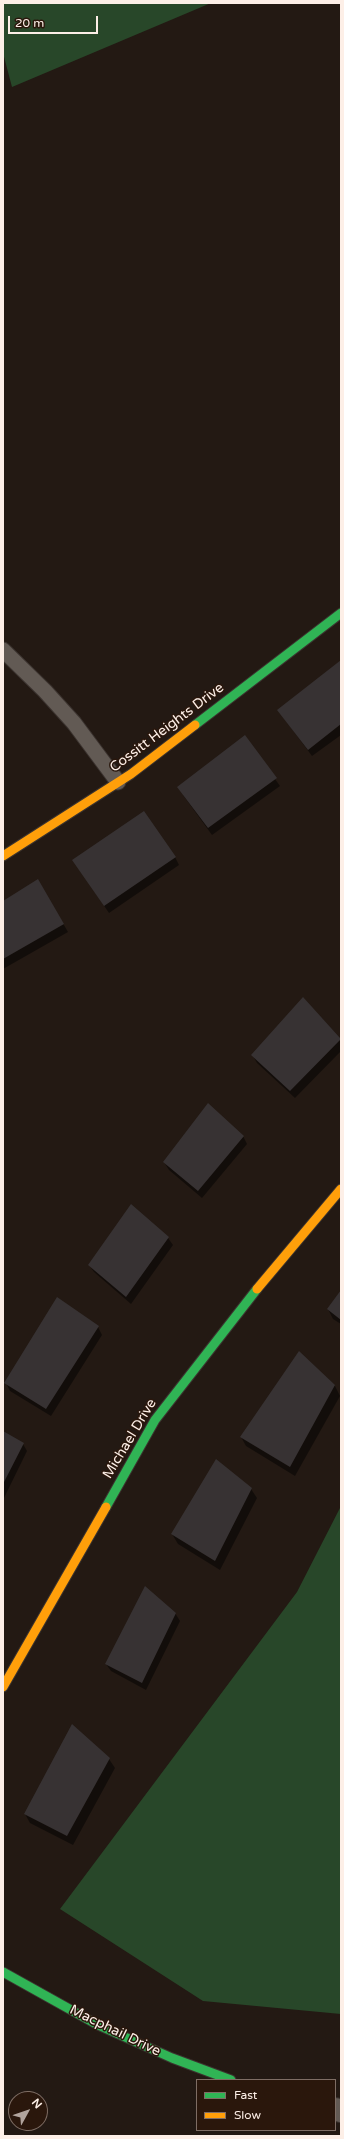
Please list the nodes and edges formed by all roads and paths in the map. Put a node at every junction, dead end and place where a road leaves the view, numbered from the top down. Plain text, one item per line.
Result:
1 (341, 613) edge
2 (3, 650) edge
3 (118, 782) junction
4 (3, 856) edge
5 (341, 1189) edge
6 (3, 1687) edge
7 (3, 1972) edge
8 (228, 2079) edge

1 - 3 street, Cossitt Heights Drive
2 - 3 lane
3 - 4 street, Cossitt Heights Drive
5 - 6 street, Michael Drive
7 - 8 street, Macphail Drive

